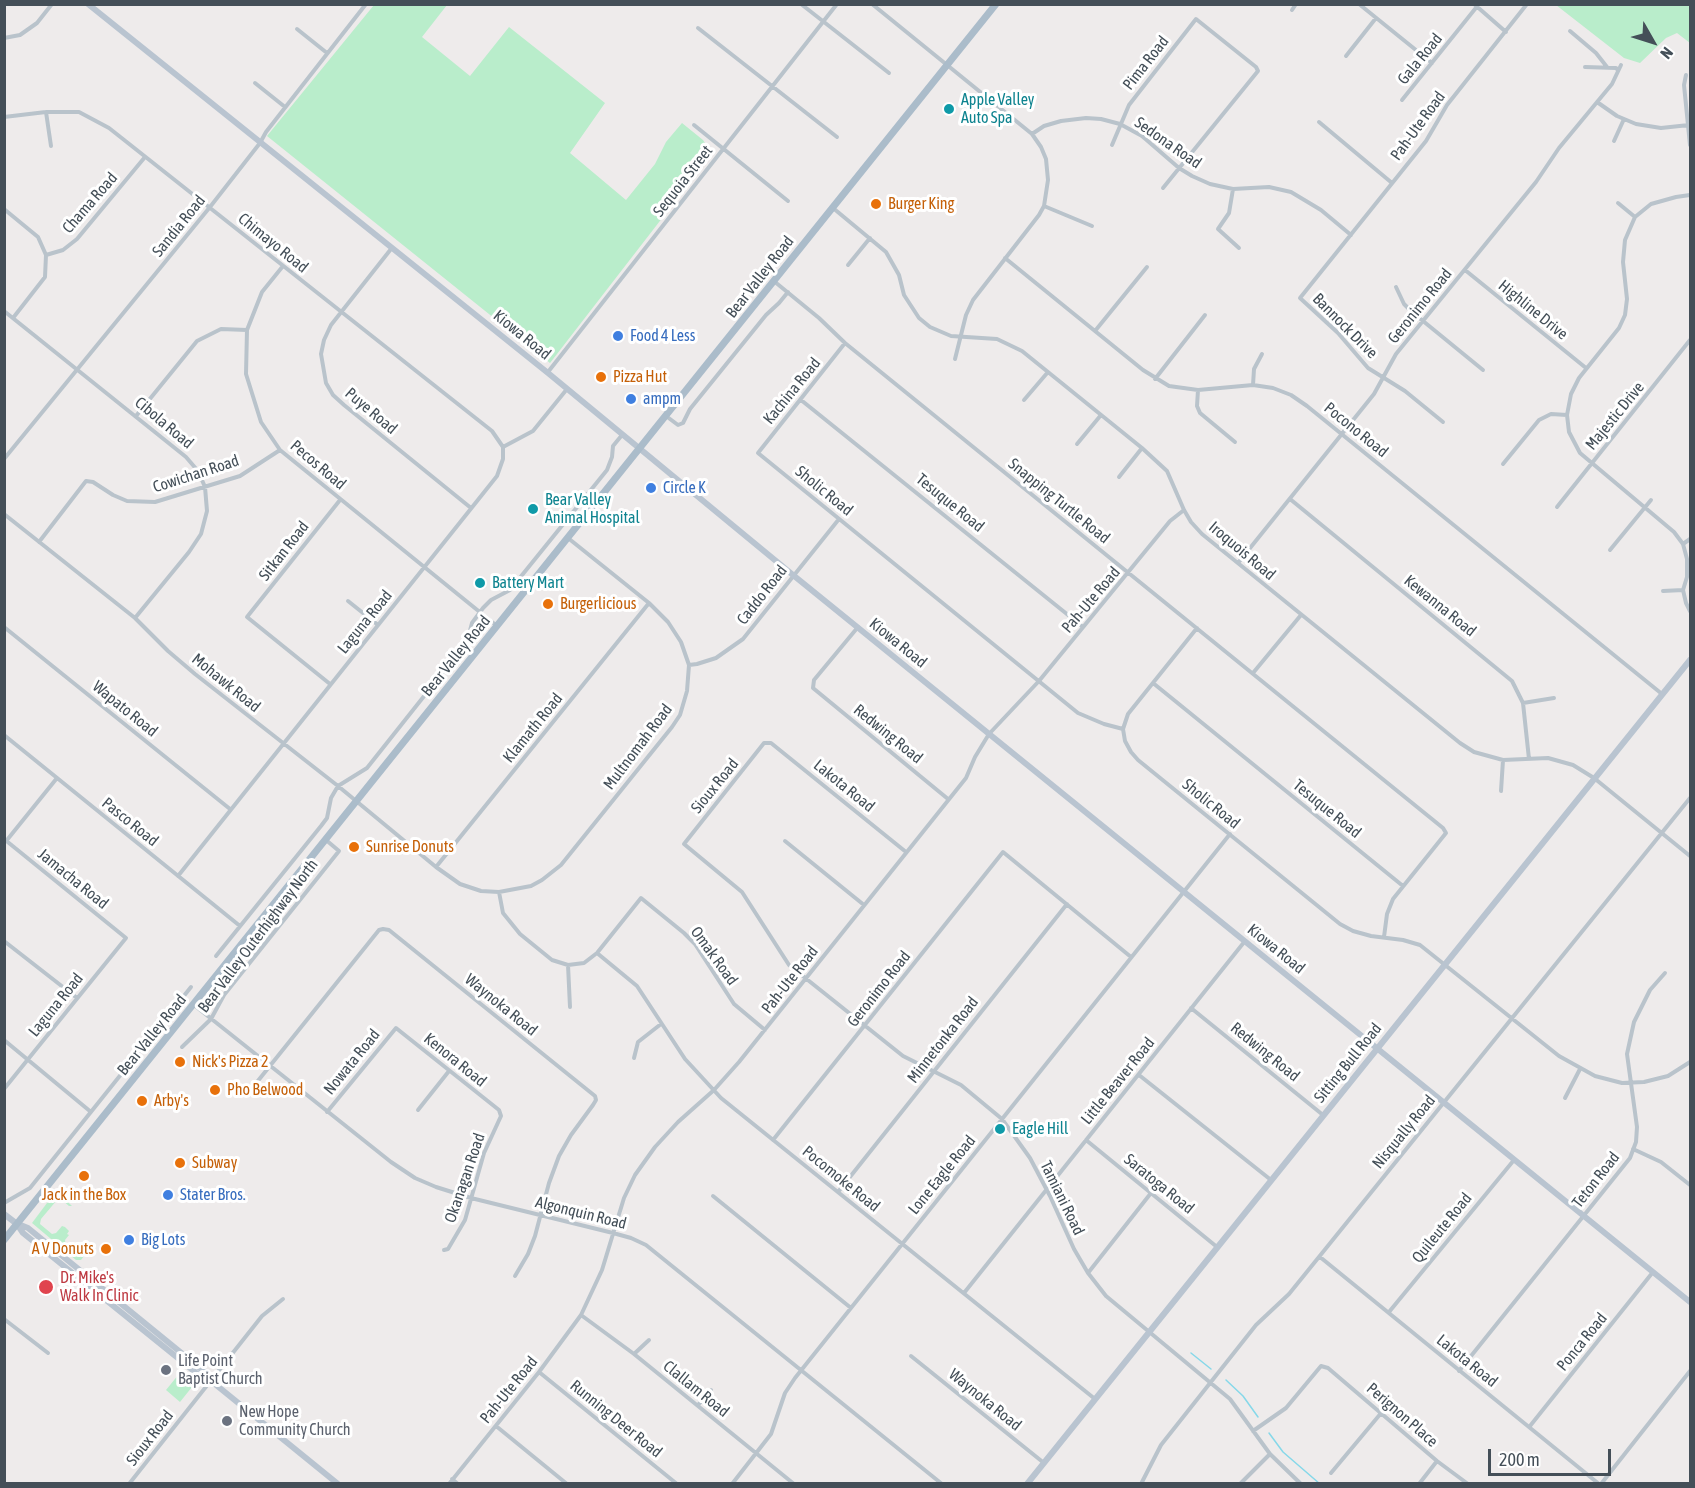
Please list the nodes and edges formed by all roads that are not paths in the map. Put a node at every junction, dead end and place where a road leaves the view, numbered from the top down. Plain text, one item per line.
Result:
1 (52, 4) edge
2 (88, 4) edge
3 (366, 4) edge
4 (801, 4) edge
5 (837, 4) edge
6 (872, 4) edge
7 (996, 4) edge
8 (1296, 4) edge
9 (1359, 4) edge
10 (1527, 4) edge
11 (1476, 5) edge
12 (1292, 10) dead end
13 (1376, 18) junction
14 (823, 22) junction
15 (698, 28) dead end
16 (297, 29) dead end
17 (1570, 31) dead end
18 (1506, 32) junction
19 (4, 38) edge
20 (327, 53) junction
21 (1346, 56) dead end
22 (1432, 63) junction
23 (947, 65) junction
24 (1621, 65) dead end
25 (1607, 67) junction
26 (1585, 68) dead end
27 (1618, 71) junction
28 (888, 73) dead end
29 (1686, 75) dead end
30 (255, 82) dead end
31 (773, 87) junction
32 (1402, 100) dead end
33 (1597, 102) junction
34 (285, 107) junction
35 (46, 112) junction
36 (4, 117) edge
37 (1624, 119) junction
38 (1319, 122) dead end
39 (1120, 124) junction
40 (694, 125) dead end
41 (1689, 126) junction
42 (1032, 134) junction
43 (837, 137) dead end
44 (1614, 141) dead end
45 (260, 143) junction
46 (1112, 145) dead end
47 (1690, 145) edge
48 (51, 146) dead end
49 (724, 149) junction
50 (145, 157) junction
51 (1179, 168) junction
52 (1392, 183) junction
53 (1163, 188) dead end
54 (1233, 189) junction
55 (1690, 195) edge
56 (788, 201) dead end
57 (1618, 203) dead end
58 (1044, 206) junction
59 (210, 207) junction
60 (833, 207) junction
61 (4, 209) edge
62 (1635, 217) junction
63 (1092, 226) dead end
64 (1351, 235) junction
65 (870, 238) junction
66 (1239, 248) dead end
67 (391, 249) junction
68 (46, 255) junction
69 (1005, 258) junction
70 (848, 265) dead end
71 (283, 266) junction
72 (1147, 267) dead end
73 (1465, 270) junction
74 (774, 281) junction
75 (1396, 287) dead end
76 (1306, 290) joint
77 (788, 292) junction
78 (4, 311) edge
79 (340, 313) junction
80 (1205, 315) dead end
81 (13, 318) junction
82 (1423, 321) junction
83 (248, 330) junction
84 (1095, 331) junction
85 (960, 337) junction
86 (1690, 340) edge
87 (845, 343) junction
88 (1262, 354) dead end
89 (955, 359) dead end
90 (1586, 368) junction
91 (77, 369) junction
92 (1483, 370) dead end
93 (1048, 372) junction
94 (548, 373) junction
95 (1381, 378) junction
96 (1155, 379) junction
97 (1253, 385) junction
98 (567, 389) junction
99 (1198, 390) junction
100 (801, 400) junction
101 (1024, 400) dead end
102 (1101, 415) junction
103 (1567, 415) junction
104 (136, 416) junction
105 (666, 416) junction
106 (1443, 422) dead end
107 (622, 435) junction
108 (1342, 435) junction
109 (1235, 442) dead end
110 (1077, 444) dead end
111 (503, 447) junction
112 (1142, 448) junction
113 (640, 449) junction
114 (280, 450) junction
115 (758, 453) joint
116 (4, 459) edge
117 (1503, 464) dead end
118 (1591, 464) junction
119 (1119, 477) dead end
120 (205, 487) junction
121 (1290, 499) junction
122 (340, 500) junction
123 (1651, 500) dead end
124 (1557, 507) dead end
125 (471, 508) junction
126 (1644, 508) junction
127 (1184, 510) junction
128 (4, 514) edge
129 (839, 519) junction
130 (568, 538) junction
131 (1690, 540) edge
132 (39, 542) junction
133 (1683, 544) junction
134 (1610, 550) dead end
135 (1238, 563) junction
136 (424, 567) junction
137 (1129, 572) junction
138 (793, 575) junction
139 (1683, 590) junction
140 (1662, 591) dead end
141 (348, 601) dead end
142 (649, 603) junction
143 (1690, 610) edge
144 (480, 612) junction
145 (1301, 615) junction
146 (135, 618) junction
147 (378, 625) junction
148 (497, 626) junction
149 (4, 627) edge
150 (858, 627) junction
151 (1083, 627) junction
152 (1197, 628) junction
153 (1690, 660) edge
154 (688, 664) junction
155 (1253, 673) junction
156 (1040, 681) junction
157 (1153, 682) junction
158 (330, 684) junction
159 (1662, 694) junction
160 (1554, 698) dead end
161 (1522, 703) junction
162 (1123, 729) junction
163 (4, 735) edge
164 (989, 735) junction
165 (283, 743) junction
166 (764, 743) joint
167 (1528, 759) junction
168 (1503, 760) junction
169 (57, 778) junction
170 (1594, 778) junction
171 (338, 786) junction
172 (1501, 791) dead end
173 (1690, 798) edge
174 (948, 799) junction
175 (355, 802) junction
176 (230, 809) junction
177 (1662, 833) junction
178 (1230, 834) junction
179 (6, 839) edge
180 (326, 840) junction
181 (785, 841) dead end
182 (684, 844) joint
183 (906, 852) junction
184 (1690, 856) edge
185 (436, 867) junction
186 (178, 876) junction
187 (1403, 886) junction
188 (499, 892) junction
189 (1183, 892) junction
190 (864, 904) junction
191 (1067, 904) junction
192 (240, 926) junction
193 (1384, 937) junction
194 (126, 938) joint
195 (4, 940) edge
196 (1245, 941) junction
197 (597, 953) junction
198 (216, 957) dead end
199 (1131, 957) junction
200 (1445, 964) junction
201 (568, 965) junction
202 (1665, 973) dead end
203 (806, 978) junction
204 (191, 987) dead end
205 (76, 998) junction
206 (194, 1005) junction
207 (570, 1007) dead end
208 (1191, 1008) junction
209 (1512, 1018) junction
210 (211, 1019) junction
211 (661, 1024) junction
212 (865, 1026) junction
213 (396, 1028) joint
214 (765, 1030) junction
215 (4, 1041) edge
216 (182, 1047) dead end
217 (1377, 1048) junction
218 (634, 1058) dead end
219 (28, 1059) junction
220 (1690, 1062) edge
221 (270, 1066) junction
222 (1580, 1069) junction
223 (449, 1071) junction
224 (935, 1071) junction
225 (1138, 1075) junction
226 (1631, 1083) junction
227 (253, 1087) dead end
228 (4, 1089) edge
229 (714, 1090) junction
230 (1565, 1098) dead end
231 (1443, 1102) junction
232 (418, 1110) dead end
233 (499, 1110) joint
234 (91, 1112) junction
235 (327, 1112) junction
236 (1323, 1115) junction
237 (1002, 1119) junction
238 (773, 1140) junction
239 (1086, 1140) junction
240 (1634, 1149) junction
241 (1514, 1160) junction
242 (1271, 1180) junction
243 (1690, 1185) edge
244 (1047, 1190) junction
245 (838, 1192) junction
246 (1151, 1193) junction
247 (713, 1196) dead end
248 (471, 1198) junction
249 (4, 1203) edge
250 (4, 1214) edge
251 (541, 1215) junction
252 (1584, 1215) junction
253 (17, 1224) junction
254 (613, 1233) junction
255 (4, 1240) edge
256 (902, 1244) junction
257 (1217, 1247) junction
258 (444, 1250) dead end
259 (1320, 1257) junction
260 (1653, 1272) junction
261 (1088, 1273) junction
262 (515, 1276) dead end
263 (964, 1293) junction
264 (283, 1299) dead end
265 (1690, 1302) edge
266 (851, 1308) junction
267 (1389, 1312) junction
268 (581, 1315) junction
269 (4, 1319) edge
270 (1148, 1333) junction
271 (649, 1340) dead end
272 (48, 1353) dead end
273 (634, 1354) junction
274 (911, 1356) dead end
275 (802, 1369) junction
276 (1459, 1371) junction
277 (1690, 1371) edge
278 (539, 1372) junction
279 (210, 1380) junction
280 (1210, 1382) junction
281 (711, 1390) dead end
282 (1095, 1399) junction
283 (698, 1405) junction
284 (1382, 1412) junction
285 (496, 1426) junction
286 (1530, 1426) junction
287 (1253, 1431) junction
288 (756, 1454) junction
289 (1270, 1454) junction
290 (1437, 1461) junction
291 (1044, 1463) junction
292 (1331, 1473) dead end
293 (453, 1479) junction
294 (129, 1484) edge
295 (338, 1484) edge
296 (449, 1484) edge
297 (458, 1484) edge
298 (567, 1484) edge
299 (677, 1484) edge
300 (732, 1484) edge
301 (794, 1484) edge
302 (942, 1484) edge
303 (1028, 1484) edge
304 (1141, 1484) edge
305 (1239, 1484) edge
306 (1301, 1484) edge
307 (1419, 1484) edge
308 (1468, 1484) edge
309 (1600, 1484) edge

1 - 19 street
2 - 45 street, Kiowa Road
3 - 20 street, Sandia Road
4 - 14 street
5 - 14 street, Sequoia Street
6 - 23 street
7 - 23 main road, Bear Valley Road
8 - 12 street
9 - 13 street
10 - 18 street, Pah-Ute Road
11 - 18 street
11 - 22 street, Gala Road
13 - 21 street
13 - 22 street
14 - 28 street
14 - 31 street, Sequoia Street
15 - 31 street
16 - 20 street
17 - 25 street
18 - 52 street, Pah-Ute Road
20 - 34 street, Sandia Road
22 - 32 street, Gala Road
23 - 42 street
23 - 60 main road, Bear Valley Road
24 - 27 street, Geronimo Road
25 - 26 street
25 - 27 street
27 - 33 street, Geronimo Road
29 - 41 street
30 - 34 street
31 - 43 street
31 - 49 street, Sequoia Street
33 - 37 street
33 - 73 street, Geronimo Road
34 - 45 street, Sandia Road
35 - 36 street, Chimayo Road
35 - 48 street
35 - 50 street, Chimayo Road
37 - 41 street
37 - 44 street
38 - 52 street
39 - 42 street, Sedona Road
39 - 46 street, Pima Road
39 - 51 street, Sedona Road
39 - 51 street, Pima Road
40 - 49 street
41 - 47 street
42 - 58 street
45 - 59 street, Sandia Road
45 - 67 street, Kiowa Road
49 - 56 street
49 - 94 street, Sequoia Street
50 - 59 street, Chimayo Road
50 - 68 street, Chama Road
51 - 53 street
51 - 54 street, Sedona Road
52 - 64 street, Pah-Ute Road
54 - 64 street, Sedona Road
54 - 66 street
55 - 62 street
57 - 62 street
58 - 63 street
58 - 69 street
59 - 71 street, Chimayo Road
59 - 91 street, Sandia Road
60 - 65 street, Iroquois Road
60 - 74 main road, Bear Valley Road
61 - 68 street
62 - 90 street
64 - 76 street, Pah-Ute Road
65 - 70 street
65 - 85 street, Iroquois Road
67 - 79 street, Puye Road
67 - 94 street, Kiowa Road
68 - 81 street
69 - 84 street, Pocono Road
69 - 85 street
71 - 79 street, Chimayo Road
71 - 83 street, Pecos Road
72 - 84 street
73 - 82 street, Geronimo Road
73 - 90 street, Highline Drive
74 - 77 street, Snapping Turtle Road
74 - 105 main road, Bear Valley Road
75 - 82 street
76 - 95 street, Bannock Drive
77 - 87 street, Snapping Turtle Road
77 - 105 street
78 - 81 street, Cibola Road
79 - 111 street, Chimayo Road
79 - 125 street, Puye Road
80 - 96 street
81 - 91 street, Cibola Road
82 - 92 street
82 - 95 street, Geronimo Road
83 - 104 street
83 - 114 street, Pecos Road
84 - 96 street, Pocono Road
85 - 89 street
85 - 93 street, Iroquois Road
86 - 118 street, Majestic Drive
87 - 100 street, Kachina Road
87 - 137 street, Snapping Turtle Road
88 - 97 street
90 - 103 street
91 - 104 street, Cibola Road
91 - 116 street, Sandia Road
93 - 101 street
93 - 102 street, Iroquois Road
94 - 98 street, Kiowa Road
95 - 106 street
95 - 108 street, Geronimo Road
96 - 99 street, Pocono Road
97 - 99 street, Pocono Road
97 - 108 street, Pocono Road
98 - 107 street, Kiowa Road
98 - 111 street
99 - 109 street
100 - 115 street, Kachina Road
100 - 151 street, Tesuque Road
102 - 110 street
102 - 112 street, Iroquois Road
103 - 117 street
103 - 118 street
104 - 120 street, Cibola Road
105 - 113 main road, Bear Valley Road
107 - 113 street, Kiowa Road
107 - 144 street
108 - 121 street, Geronimo Road
108 - 159 street, Pocono Road
111 - 125 street, Laguna Road
112 - 119 street
112 - 127 street, Iroquois Road
113 - 130 main road, Bear Valley Road
113 - 138 street, Kiowa Road
114 - 120 street, Cowichan Road
114 - 122 street, Pecos Road
115 - 129 street, Sholic Road
118 - 124 street, Majestic Drive
118 - 126 street
120 - 132 street, Cowichan Road
120 - 146 street, Cibola Road
121 - 135 street, Geronimo Road
121 - 161 street, Kewanna Road
122 - 136 street, Pecos Road
122 - 158 street, Sitkan Road
123 - 126 street
125 - 136 street, Laguna Road
126 - 133 street
126 - 134 street
127 - 135 street, Iroquois Road
127 - 137 street, Pah-Ute Road
128 - 132 street, Mohawk Road
129 - 138 street, Caddo Road
129 - 156 street, Sholic Road
130 - 142 street, Multnomah Road
130 - 148 main road, Bear Valley Road
131 - 133 street
132 - 146 street, Mohawk Road
133 - 139 street
135 - 145 street, Iroquois Road
136 - 144 street, Pecos Road
136 - 147 street, Laguna Road
137 - 151 street, Pah-Ute Road
137 - 152 street, Snapping Turtle Road
138 - 150 street, Kiowa Road
138 - 154 street, Caddo Road
139 - 140 street
139 - 143 street
141 - 147 street
142 - 154 street, Multnomah Road
142 - 185 street, Klamath Road
144 - 148 street, Pecos Road
144 - 171 street
145 - 155 street
145 - 168 street, Iroquois Road
146 - 165 street, Mohawk Road
147 - 158 street, Laguna Road
148 - 175 main road, Bear Valley Road
149 - 176 street, Wapato Road
150 - 164 street, Kiowa Road
150 - 174 street, Redwing Road
151 - 156 street, Pah-Ute Road
152 - 155 street, Snapping Turtle Road
152 - 157 street
153 - 159 street, Sitting Bull Road
154 - 188 street, Multnomah Road
155 - 187 street, Snapping Turtle Road
156 - 162 street, Sholic Road
156 - 164 street, Pah-Ute Road
157 - 162 street
157 - 187 street, Tesuque Road
158 - 165 street, Laguna Road
159 - 170 street, Sitting Bull Road
160 - 161 street
161 - 167 street, Kewanna Road
162 - 178 street, Sholic Road
163 - 169 street, Pasco Road
164 - 174 street, Pah-Ute Road
164 - 189 street, Kiowa Road
165 - 171 street, Mohawk Road
165 - 176 street, Laguna Road
166 - 182 street, Sioux Road
166 - 183 street, Lakota Road
167 - 168 street, Iroquois Road
167 - 170 street, Iroquois Road
168 - 172 street
169 - 179 street
169 - 186 street, Pasco Road
170 - 177 street, Iroquois Road
170 - 200 street, Sitting Bull Road
171 - 175 street, Mohawk Road
171 - 192 street
173 - 177 street, Nisqually Road
174 - 183 street, Pah-Ute Road
175 - 180 main road, Bear Valley Road
175 - 185 street, Mohawk Road
176 - 186 street, Laguna Road
177 - 184 street, Iroquois Road
177 - 209 street, Nisqually Road
178 - 189 street, Lone Eagle Road
178 - 193 street, Sholic Road
179 - 194 street, Jamacha Road
180 - 206 main road, Bear Valley Road
180 - 210 street, Bear Valley Outerhighway North
181 - 190 street
182 - 203 street, Tamiani Road
183 - 190 street, Pah-Ute Road
185 - 188 street, Multnomah Road
186 - 192 street, Pasco Road
187 - 193 street
188 - 201 street
189 - 196 street, Kiowa Road
189 - 199 street, Lone Eagle Road
190 - 203 street, Pah-Ute Road
191 - 199 street
191 - 212 street, Geronimo Road
191 - 224 street, Minnetonka Road
192 - 198 street
193 - 200 street, Sholic Road
194 - 205 street, Laguna Road
195 - 205 street
196 - 208 street, Little Beaver Road
196 - 217 street, Kiowa Road
197 - 201 street
197 - 211 street, Pocomoke Road
197 - 214 street, Omak Road
199 - 237 street, Lone Eagle Road
200 - 209 street, Sholic Road
200 - 217 street, Sitting Bull Road
201 - 207 street
202 - 226 street, Teton Road
203 - 212 street, Tamiani Road
203 - 214 street, Pah-Ute Road
204 - 234 street
205 - 219 street, Laguna Road
206 - 210 street, Algonquin Road
206 - 253 main road, Bear Valley Road
208 - 225 street, Little Beaver Road
208 - 236 street, Redwing Road
209 - 222 street, Sholic Road
209 - 231 street, Nisqually Road
210 - 216 street, Bear Valley Outerhighway North
210 - 221 street, Algonquin Road
211 - 218 street
211 - 229 street, Pocomoke Road
212 - 224 street, Tamiani Road
212 - 238 street, Geronimo Road
213 - 223 street, Kenora Road
213 - 235 street, Nowata Road
214 - 229 street, Pah-Ute Road
215 - 219 street
217 - 231 street, Kiowa Road
217 - 236 street, Sitting Bull Road
219 - 228 street, Laguna Road
219 - 234 street
220 - 226 street, Sholic Road
221 - 227 street
221 - 235 street, Algonquin Road
221 - 251 street, Waynoka Road
222 - 226 street, Sholic Road
222 - 230 street
223 - 232 street
223 - 233 street, Kenora Road
224 - 237 street, Tamiani Road
224 - 245 street, Minnetonka Road
225 - 239 street, Little Beaver Road
225 - 242 street
226 - 240 street, Teton Road
229 - 238 street, Pocomoke Road
229 - 254 street, Pah-Ute Road
231 - 241 street, Kiowa Road
231 - 259 street, Nisqually Road
233 - 248 street, Okanagan Road
234 - 249 street
235 - 248 street, Algonquin Road
236 - 242 street, Sitting Bull Road
237 - 244 street, Tamiani Road
237 - 256 street, Lone Eagle Road
238 - 245 street, Pocomoke Road
239 - 244 street, Little Beaver Road
239 - 246 street, Saratoga Road
240 - 243 street
240 - 252 street, Teton Road
241 - 252 street, Kiowa Road
241 - 267 street, Quileute Road
242 - 257 street, Sitting Bull Road
244 - 261 street, Tamiani Road
244 - 263 street, Little Beaver Road
245 - 256 street, Pocomoke Road
246 - 257 street, Saratoga Road
246 - 261 street
247 - 266 street
248 - 251 street, Algonquin Road
248 - 258 street, Okanagan Road
250 - 253 street
251 - 254 street, Algonquin Road
251 - 262 street
252 - 260 street, Kiowa Road
252 - 276 street, Teton Road
253 - 255 main road, Bear Valley Road
253 - 279 street
254 - 268 street, Pah-Ute Road
254 - 275 street, Algonquin Road
256 - 263 street, Pocomoke Road
256 - 266 street, Lone Eagle Road
257 - 270 street, Sitting Bull Road
259 - 267 street, Lakota Road
259 - 280 street, Nisqually Road
260 - 265 street, Kiowa Road
260 - 286 street, Ponca Road
261 - 270 street, Tamiani Road
263 - 282 street, Pocomoke Road
264 - 279 street, Sioux Road
266 - 275 street, Lone Eagle Road
267 - 276 street, Lakota Road
268 - 273 street, Clallam Road
268 - 278 street, Pah-Ute Road
269 - 272 street
270 - 280 street, Tamiani Road
270 - 282 street, Sitting Bull Road
271 - 273 street
273 - 283 street, Clallam Road
274 - 291 street, Waynoka Road
275 - 288 street, Lone Eagle Road
275 - 302 street, Algonquin Road
276 - 286 street, Lakota Road
277 - 309 street
278 - 285 street, Pah-Ute Road
278 - 299 street, Running Deer Road
279 - 294 street, Sioux Road
279 - 295 street
280 - 287 street, Tamiani Road
280 - 304 street, Nisqually Road
281 - 283 street
282 - 291 street, Sitting Bull Road
283 - 288 street, Clallam Road
284 - 287 street, Perignon Place
284 - 290 street, Perignon Place
284 - 292 street
285 - 293 street, Pah-Ute Road
285 - 298 street
286 - 309 street, Lakota Road
287 - 289 street, Tamiani Road
288 - 300 street, Lone Eagle Road
288 - 301 street, Clallam Road
289 - 305 street
289 - 306 street, Tamiani Road
290 - 307 street
290 - 308 street, Perignon Place
291 - 303 street, Sitting Bull Road
293 - 296 street, Pah-Ute Road
293 - 297 street

